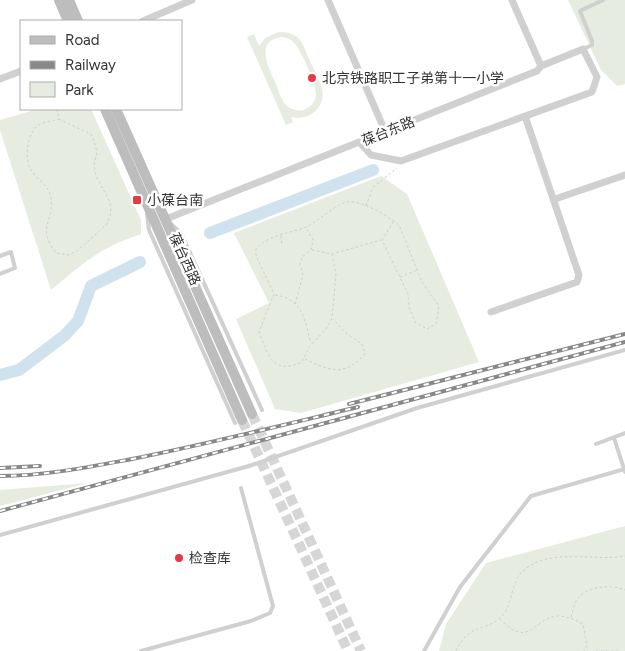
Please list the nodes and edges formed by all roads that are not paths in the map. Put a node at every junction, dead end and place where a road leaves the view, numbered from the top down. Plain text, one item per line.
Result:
1 (59, 0) edge
2 (69, 0) edge
3 (192, 0) edge
4 (328, 0) edge
5 (512, 0) edge
6 (603, 0) edge
7 (68, 20) edge
8 (78, 20) edge
9 (145, 20) edge
10 (583, 49) junction
11 (541, 66) junction
12 (20, 71) edge
13 (0, 79) edge
14 (105, 110) edge
15 (116, 110) edge
16 (525, 116) junction
17 (385, 131) junction
18 (359, 142) junction
19 (625, 175) edge
20 (555, 199) junction
21 (166, 219) junction
22 (0, 256) edge
23 (0, 274) edge
24 (491, 312) dead end
25 (625, 350) edge
26 (262, 410) dead end
27 (252, 414) tunnel mouth
28 (238, 422) tunnel mouth
29 (625, 434) edge
30 (614, 438) junction
31 (596, 444) dead end
32 (625, 470) edge
33 (241, 488) dead end
34 (0, 535) edge
35 (168, 644) junction
36 (141, 651) edge
37 (170, 651) edge
38 (424, 651) edge

1 - 7 street
2 - 8 street
3 - 9 street
4 - 17 street
5 - 11 street
6 - 10 lane
10 - 11 street, 葆台东路
10 - 16 street
11 - 17 street, 葆台东路
12 - 13 street
14 - 28 street, 葆台西路
15 - 21 street, 葆台西路
16 - 18 street
16 - 20 street
17 - 18 street, 葆台东路
18 - 21 street, 葆台东路
19 - 20 street
20 - 24 street
21 - 26 lane
21 - 27 street, 葆台西路
22 - 23 lane
25 - 34 lane
29 - 30 lane
30 - 31 lane
30 - 32 lane
32 - 38 lane
33 - 35 lane
35 - 36 lane
35 - 37 lane

